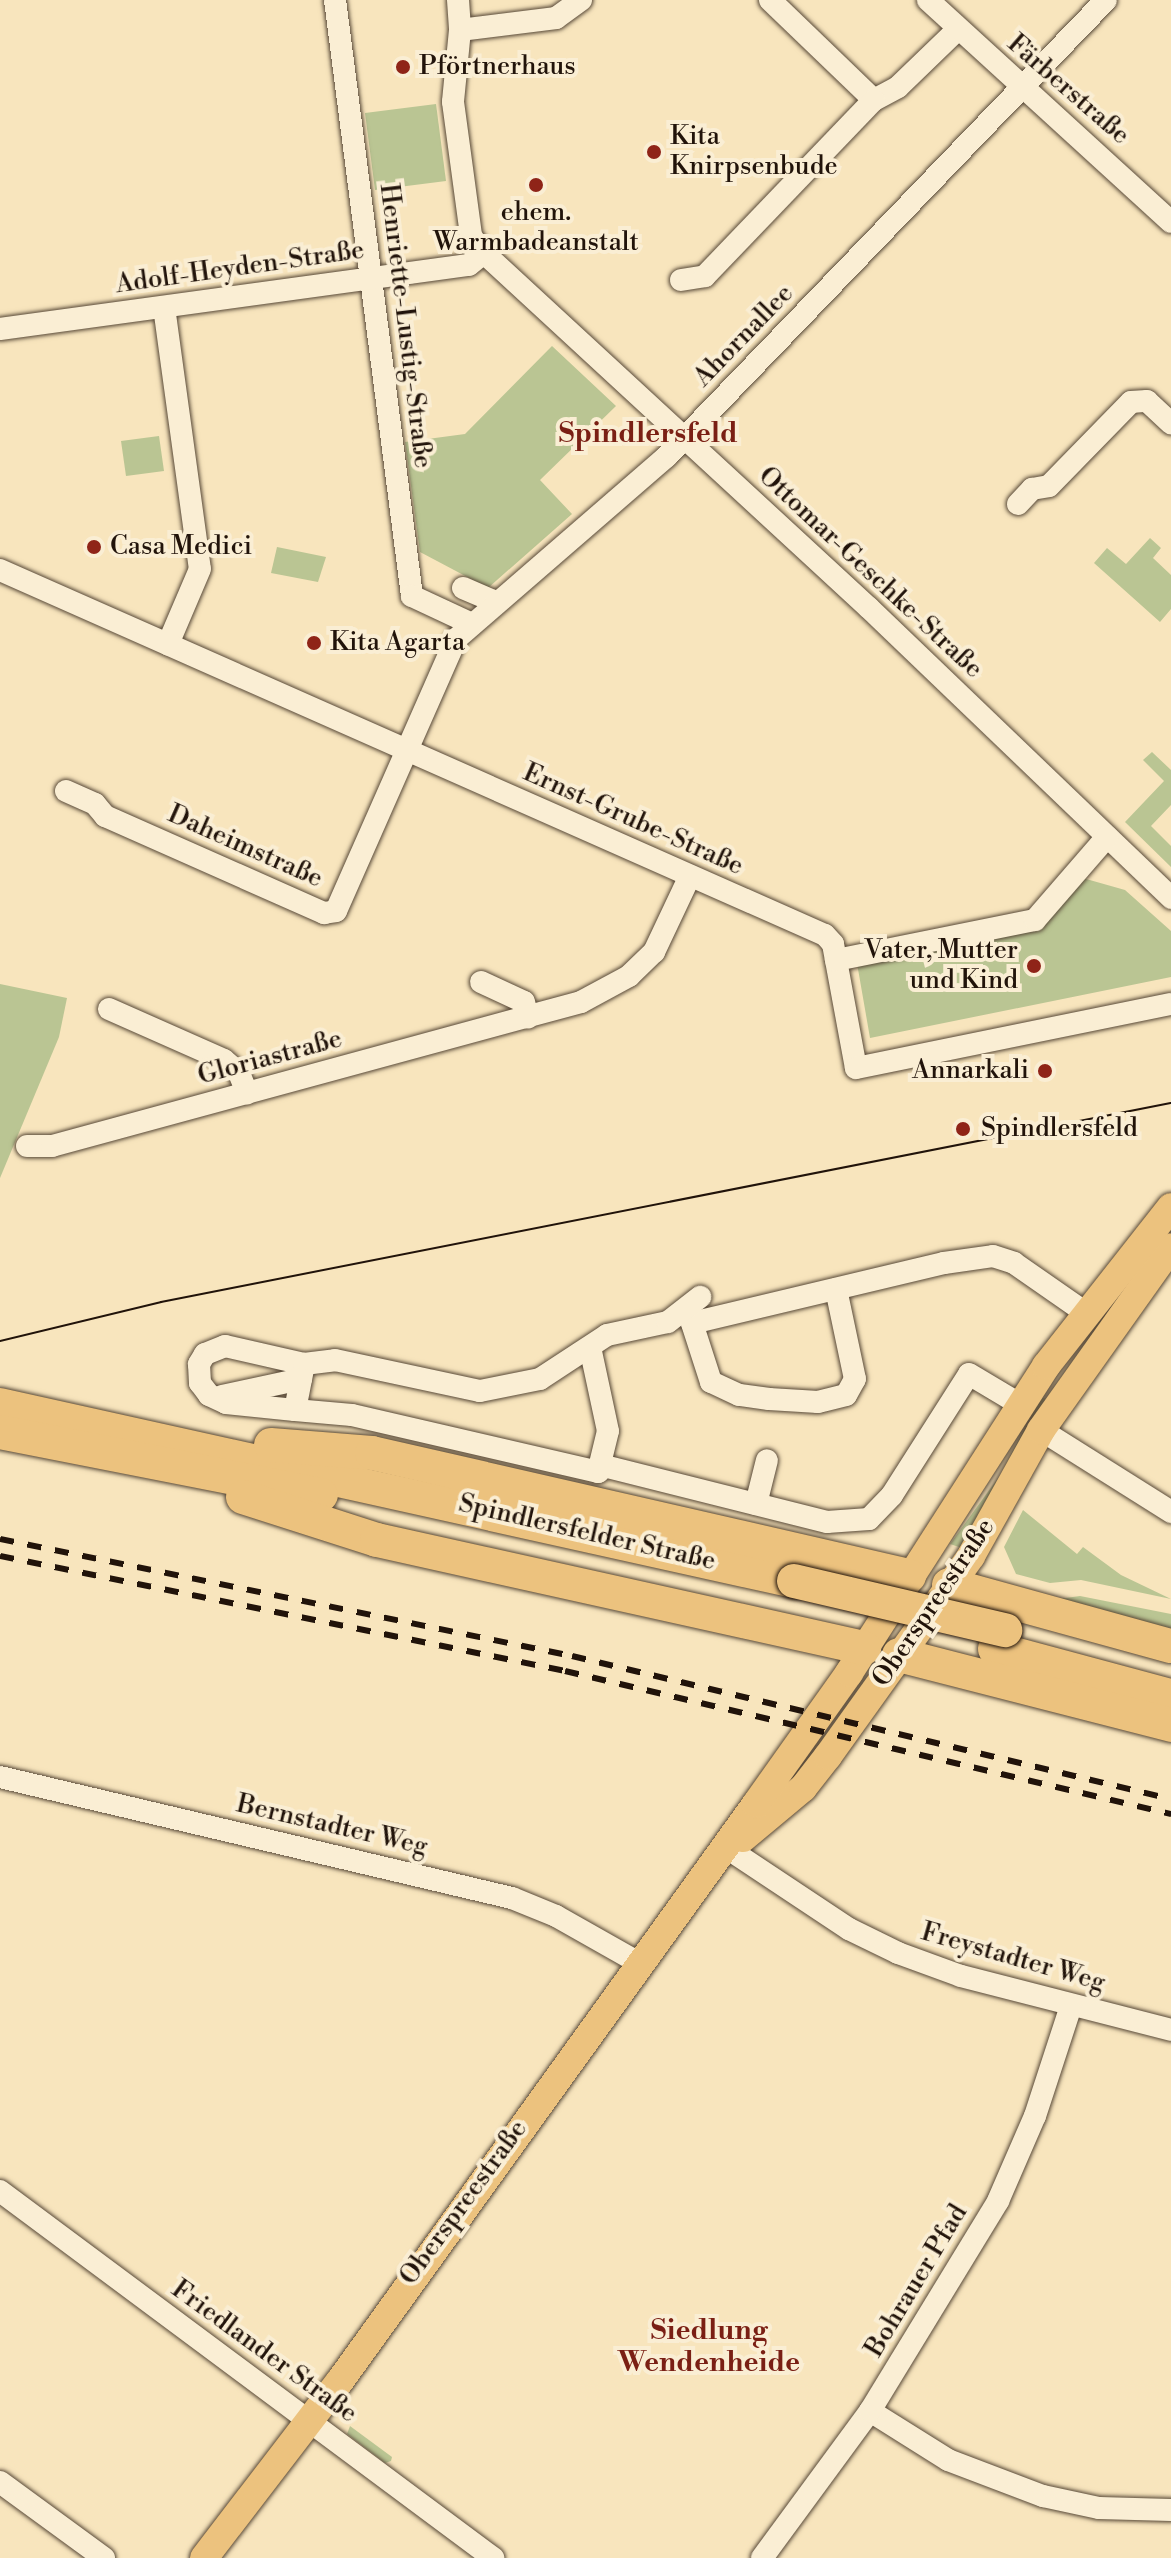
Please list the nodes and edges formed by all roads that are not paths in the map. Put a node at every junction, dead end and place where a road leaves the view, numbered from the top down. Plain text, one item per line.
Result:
1 (335, 0) edge
2 (458, 0) edge
3 (581, 0) edge
4 (770, 0) edge
5 (928, 0) edge
6 (1106, 0) edge
7 (958, 29) junction
8 (460, 30) junction
9 (1026, 84) junction
10 (874, 100) junction
11 (1171, 222) edge
12 (484, 253) junction
13 (370, 278) junction
14 (681, 280) dead end
15 (164, 307) junction
16 (0, 329) edge
17 (1171, 423) edge
18 (685, 438) junction
19 (1018, 504) dead end
20 (0, 570) edge
21 (463, 588) dead end
22 (494, 601) junction
23 (470, 623) junction
24 (168, 644) junction
25 (408, 753) junction
26 (66, 791) dead end
27 (1107, 837) junction
28 (690, 876) junction
29 (1171, 898) edge
30 (836, 960) junction
31 (481, 982) dead end
32 (1171, 1004) edge
33 (109, 1009) dead end
34 (528, 1018) junction
35 (247, 1093) junction
36 (27, 1146) dead end
37 (1171, 1207) edge
38 (1171, 1247) edge
39 (836, 1289) junction
40 (700, 1297) dead end
41 (1086, 1313) junction
42 (1110, 1330) junction
43 (590, 1347) junction
44 (303, 1371) junction
45 (209, 1395) junction
46 (0, 1405) edge
47 (1021, 1405) junction
48 (295, 1410) junction
49 (1041, 1430) junction
50 (0, 1432) edge
51 (176, 1456) junction
52 (767, 1460) dead end
53 (600, 1465) junction
54 (756, 1504) junction
55 (1171, 1512) edge
56 (909, 1576) junction
57 (949, 1585) junction
58 (1000, 1640) junction
59 (1171, 1646) edge
60 (864, 1648) junction
61 (899, 1655) junction
62 (1171, 1674) edge
63 (1171, 1696) edge
64 (1171, 1725) edge
65 (0, 1777) edge
66 (724, 1846) junction
67 (639, 1963) junction
68 (1071, 2006) junction
69 (1171, 2030) edge
70 (0, 2191) edge
71 (870, 2411) junction
72 (307, 2419) junction
73 (0, 2482) edge
74 (1171, 2510) edge
75 (104, 2558) edge
76 (204, 2558) edge
77 (493, 2558) edge
78 (762, 2558) edge

1 - 13 street, Henriette-Lustig-Straße
2 - 8 street
3 - 8 street
4 - 10 street
5 - 7 street, Färberstraße
6 - 9 street, Ahornallee
7 - 9 street, Färberstraße
7 - 10 street
8 - 12 street, Ottomar-Geschke-Straße
9 - 11 street, Färberstraße
9 - 18 street, Ahornallee
10 - 14 street
12 - 13 street, Adolf-Heyden-Straße
12 - 18 street, Ottomar-Geschke-Straße
13 - 15 street, Adolf-Heyden-Straße
13 - 23 street, Henriette-Lustig-Straße
15 - 16 street, Adolf-Heyden-Straße
15 - 24 street
17 - 19 street
18 - 22 street, Ahornallee
18 - 27 street, Ottomar-Geschke-Straße
20 - 24 street, Ernst-Grube-Straße
21 - 22 street
22 - 23 street, Ahornallee
23 - 25 street, Ahornallee
24 - 25 street, Ernst-Grube-Straße
25 - 26 street, Daheimstraße
25 - 28 street, Ernst-Grube-Straße
27 - 29 street, Ottomar-Geschke-Straße
27 - 30 street
28 - 30 street, Ernst-Grube-Straße
28 - 34 street, Gloriastraße
30 - 32 street, Ernst-Grube-Straße
31 - 34 street
33 - 35 street
34 - 35 street, Gloriastraße
35 - 36 street, Gloriastraße
37 - 41 main road, Oberspreestraße
38 - 42 main road, Oberspreestraße
39 - 39 street
39 - 41 street
40 - 43 street
41 - 42 main road
41 - 47 main road, Oberspreestraße
42 - 49 main road, Oberspreestraße
43 - 44 street
43 - 53 street
44 - 45 street
44 - 45 street
44 - 48 street
45 - 48 street
46 - 51 highway, Spindlersfelder Straße
47 - 54 street
47 - 56 main road, Oberspreestraße
48 - 53 street
49 - 55 street
49 - 57 main road, Oberspreestraße
50 - 51 highway, Spindlersfelder Straße
51 - 56 highway
51 - 58 highway, Spindlersfelder Straße, bridge
51 - 60 highway
52 - 54 street
53 - 54 street
56 - 57 main road
56 - 60 main road, Oberspreestraße
57 - 59 highway
57 - 61 main road, Oberspreestraße
58 - 62 highway, Spindlersfelder Straße
58 - 63 highway, Spindlersfelder Straße
60 - 61 main road
60 - 66 main road, Oberspreestraße
61 - 64 highway
61 - 66 main road, Oberspreestraße
65 - 67 street, Bernstadter Weg
66 - 67 main road, Oberspreestraße
66 - 68 street, Freystadter Weg
67 - 72 main road, Oberspreestraße
68 - 69 street, Freystadter Weg
68 - 71 street, Bohrauer Pfad
70 - 72 street, Friedlander Straße
71 - 74 street
71 - 78 street, Bohrauer Pfad
72 - 76 main road, Oberspreestraße
72 - 77 street, Friedlander Straße
73 - 75 street

